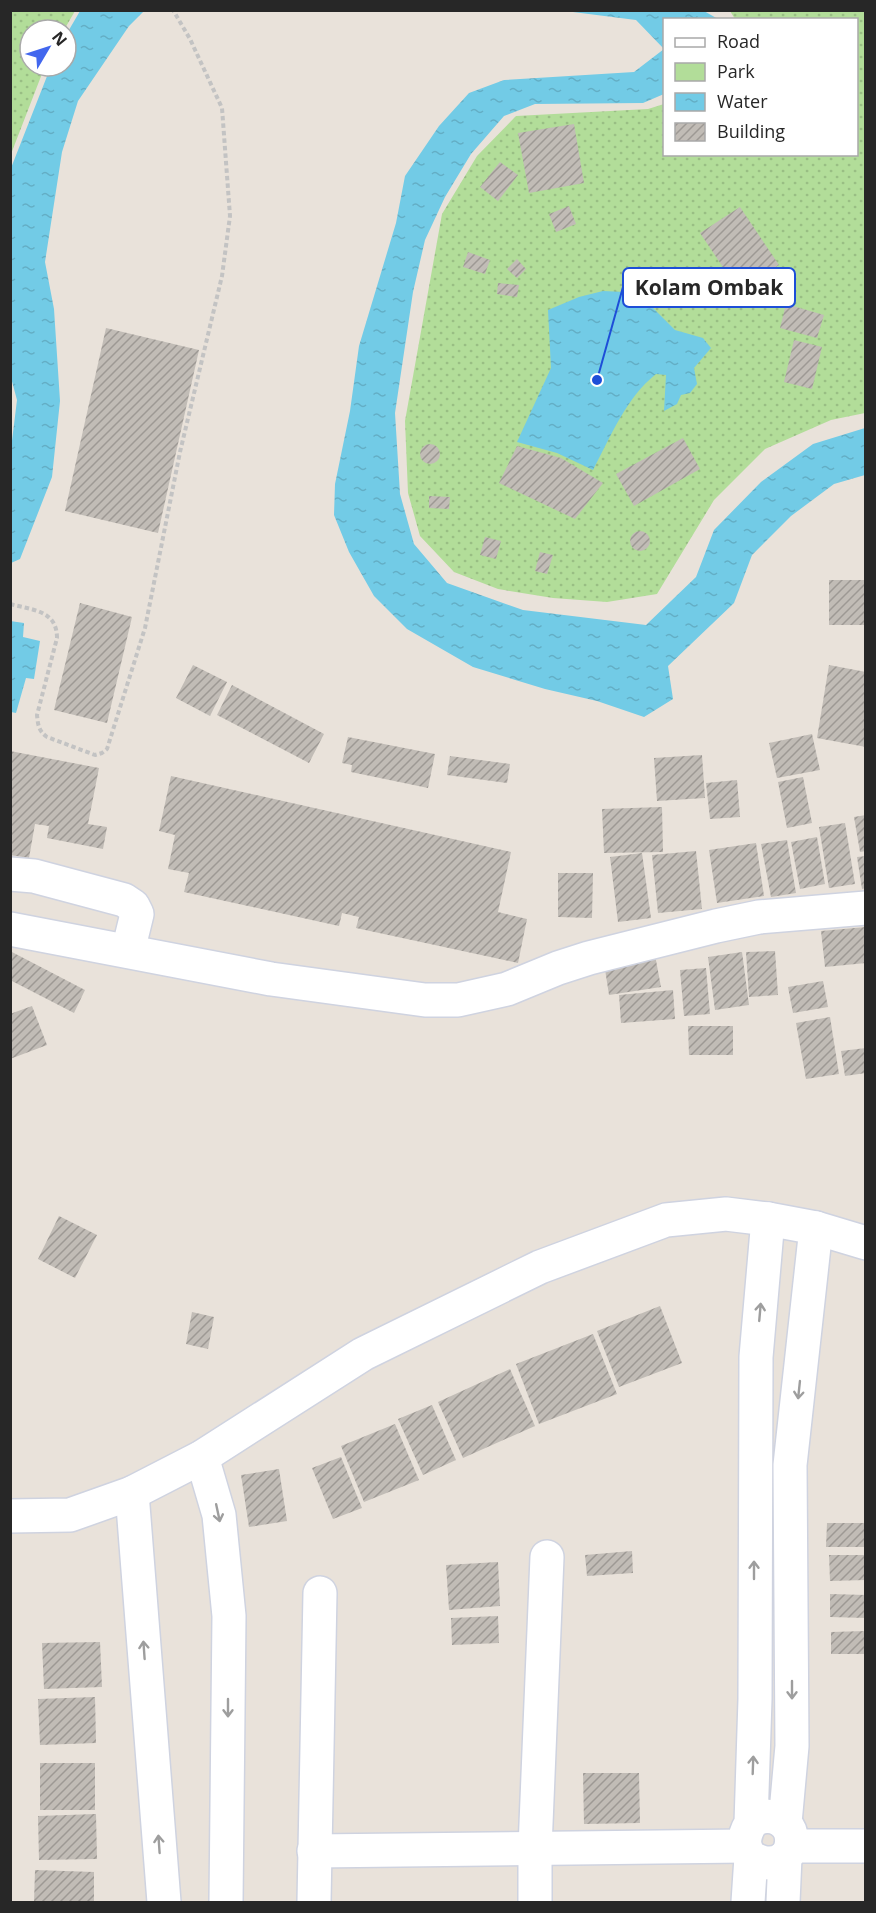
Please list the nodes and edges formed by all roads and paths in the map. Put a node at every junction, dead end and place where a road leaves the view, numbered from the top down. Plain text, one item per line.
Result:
1 (174, 12) edge
2 (10, 604) edge
3 (10, 874) edge
4 (866, 908) edge
5 (10, 929) edge
6 (128, 951) junction
7 (768, 1219) junction
8 (816, 1228) junction
9 (866, 1243) edge
10 (756, 1357) junction
11 (802, 1358) junction
12 (202, 1457) junction
13 (132, 1493) junction
14 (10, 1516) edge
15 (754, 1535) junction
16 (791, 1537) junction
17 (547, 1557) dead end
18 (321, 1593) dead end
19 (792, 1649) junction
20 (755, 1652) junction
21 (749, 1842) junction
22 (787, 1842) junction
23 (866, 1846) edge
24 (535, 1848) junction
25 (314, 1851) junction
26 (164, 1902) edge
27 (226, 1902) edge
28 (314, 1902) edge
29 (535, 1902) edge
30 (748, 1902) edge
31 (783, 1902) edge

1 - 2 path
3 - 6 street
4 - 6 street
5 - 6 street
7 - 8 street
10 -> 7 street
7 - 12 street
8 - 9 street
8 - 11 street
10 - 11 street
10 - 15 street
11 -> 16 street
12 - 13 street
12 -> 27 street
13 - 14 street
26 -> 13 street
15 - 16 street
20 -> 15 street
16 - 19 street
17 - 24 street
18 - 25 street
19 - 20 street
19 -> 22 street
21 -> 20 street
21 - 22 street
21 - 22 street
21 - 24 street
21 - 30 street
22 - 23 street
22 - 31 street
24 - 25 street
24 - 29 street
25 - 28 street

